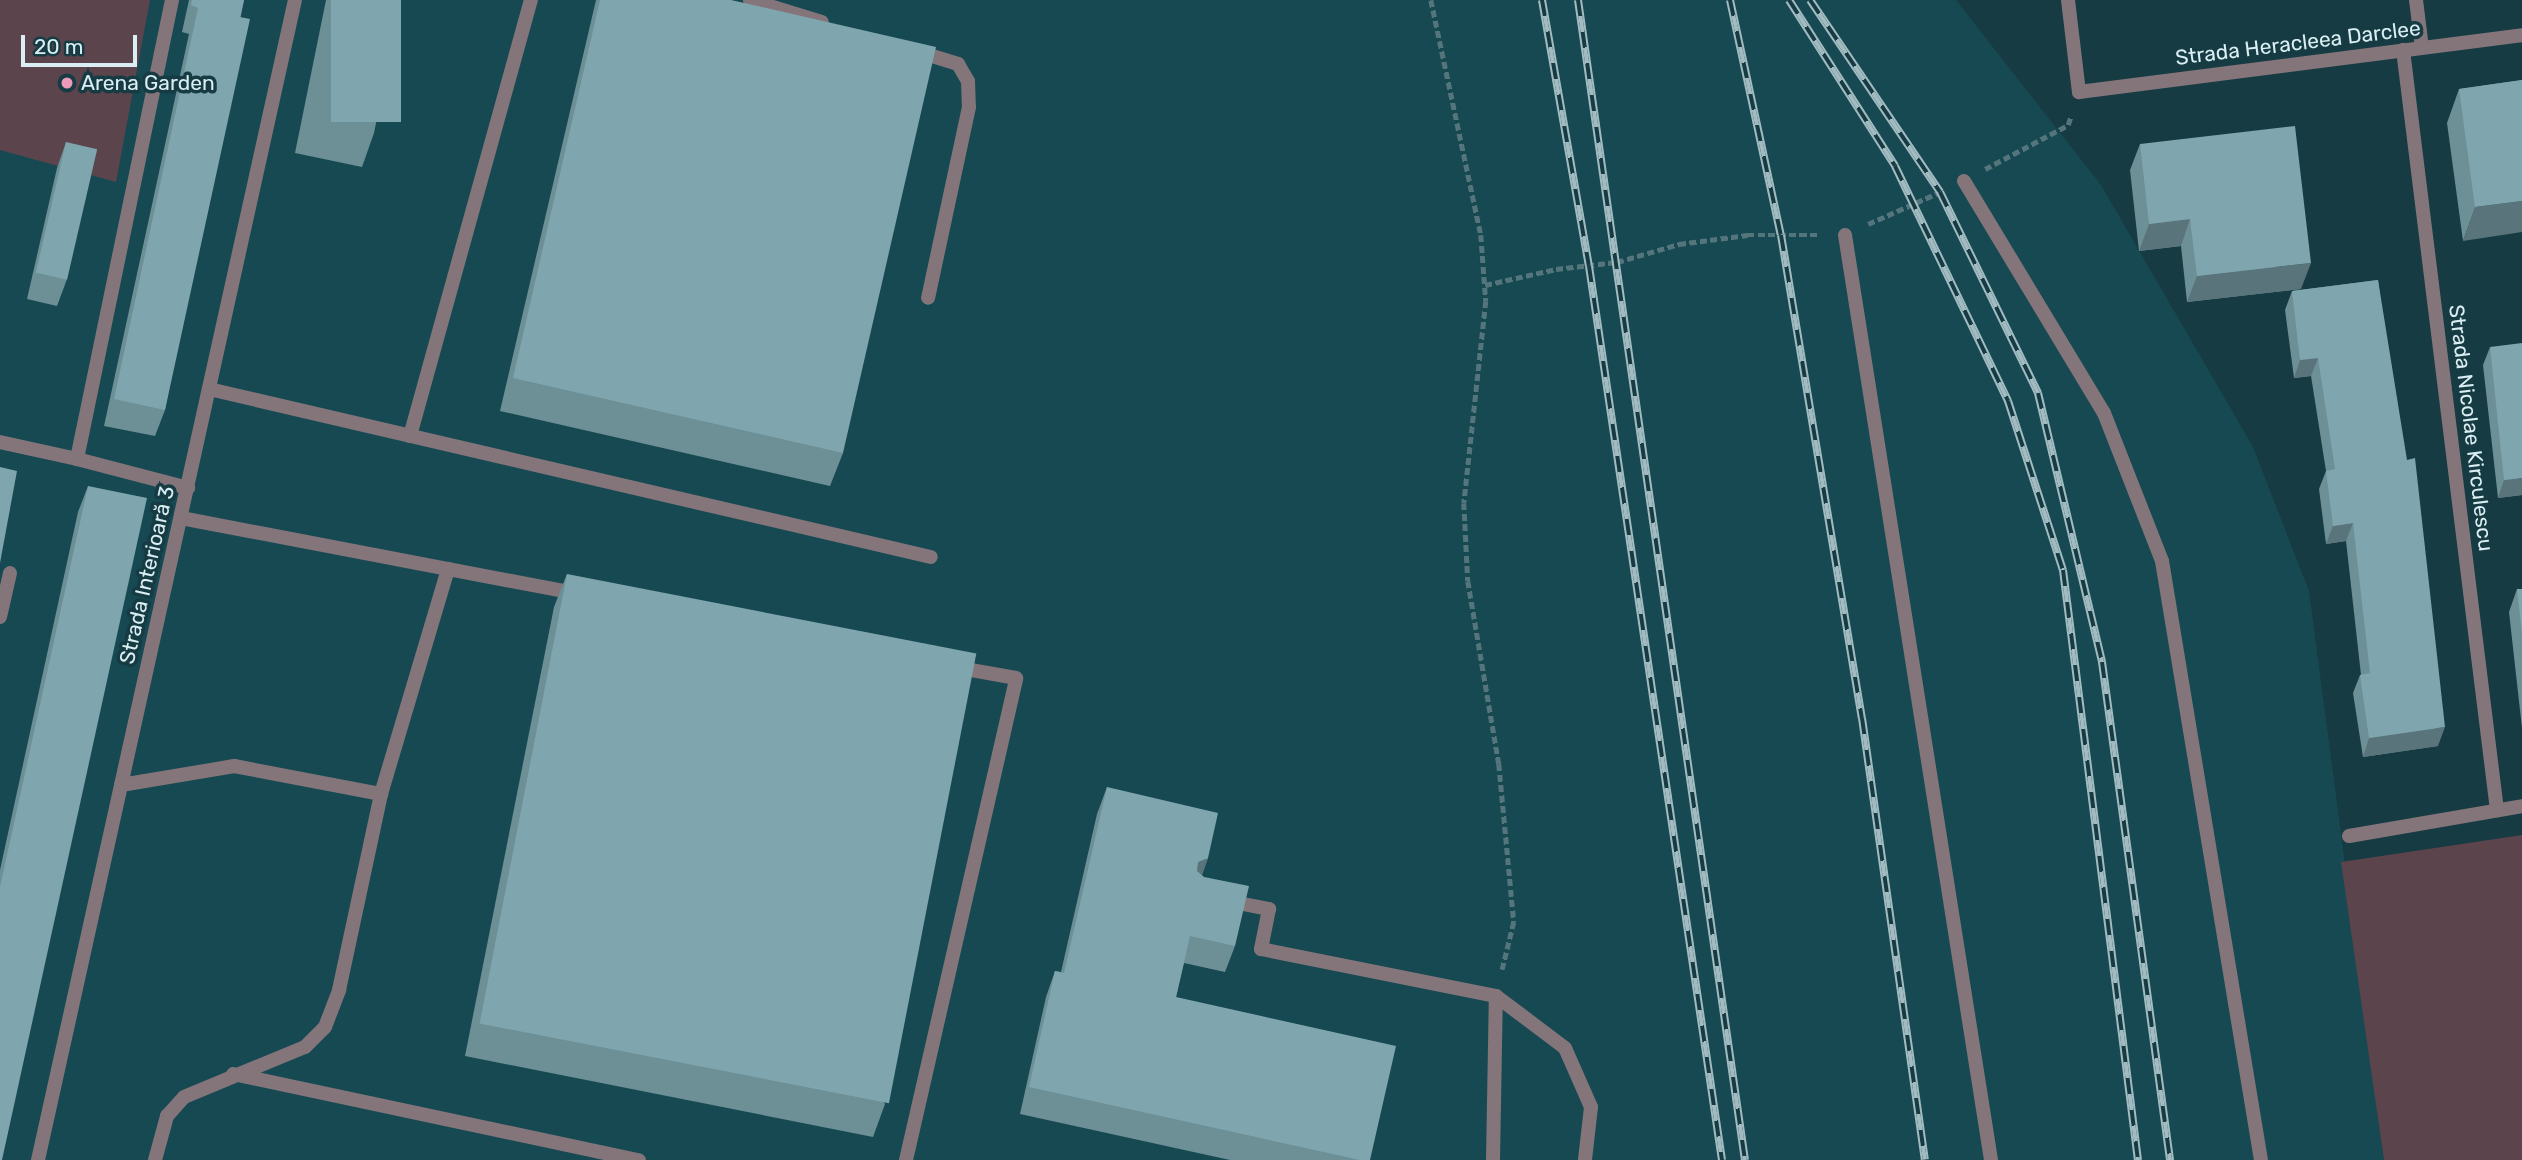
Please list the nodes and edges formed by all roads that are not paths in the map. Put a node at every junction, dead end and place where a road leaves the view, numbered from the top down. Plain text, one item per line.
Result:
1 (172, 0) edge
2 (296, 0) edge
3 (531, 0) edge
4 (750, 0) edge
5 (2068, 0) edge
6 (2416, 0) edge
7 (841, 28) edge
8 (2522, 35) edge
9 (906, 48) edge
10 (2422, 48) junction
11 (2403, 50) junction
12 (1964, 181) dead end
13 (1845, 235) road end
14 (928, 298) dead end
15 (209, 389) junction
16 (410, 436) junction
17 (0, 442) edge
18 (77, 460) junction
19 (188, 488) junction
20 (181, 518) junction
21 (931, 557) dead end
22 (448, 569) junction
23 (10, 573) dead end
24 (597, 598) edge
25 (0, 617) edge
26 (934, 663) edge
27 (121, 785) junction
28 (381, 794) junction
29 (2522, 806) edge
30 (2497, 810) junction
31 (2349, 836) dead end
32 (1208, 897) edge
33 (1496, 996) junction
34 (232, 1074) junction
35 (38, 1160) edge
36 (155, 1160) edge
37 (639, 1160) edge
38 (906, 1160) edge
39 (1493, 1160) edge
40 (1585, 1160) edge
41 (1991, 1160) edge
42 (2261, 1160) edge

1 - 18 street
2 - 15 street, Strada Interioară 3
3 - 16 street
4 - 7 street
5 - 11 street, Strada Heracleea Darclee
6 - 10 street
8 - 10 street, Strada Heracleea Darclee
9 - 14 street
10 - 11 street, Strada Heracleea Darclee
11 - 30 street, Strada Nicolae Kirculescu
12 - 42 street
13 - 41 street
15 - 16 street
15 - 19 street, Strada Interioară 3
16 - 21 street
17 - 18 street
18 - 19 street
19 - 20 street, Strada Interioară 3
20 - 22 street
20 - 27 street, Strada Interioară 3
22 - 24 street
22 - 28 street
23 - 25 street
26 - 38 street
27 - 28 street
27 - 35 street, Strada Interioară 3
28 - 34 street
29 - 30 street
30 - 31 street
32 - 33 street
33 - 39 street
33 - 40 street
34 - 36 street
34 - 37 street

